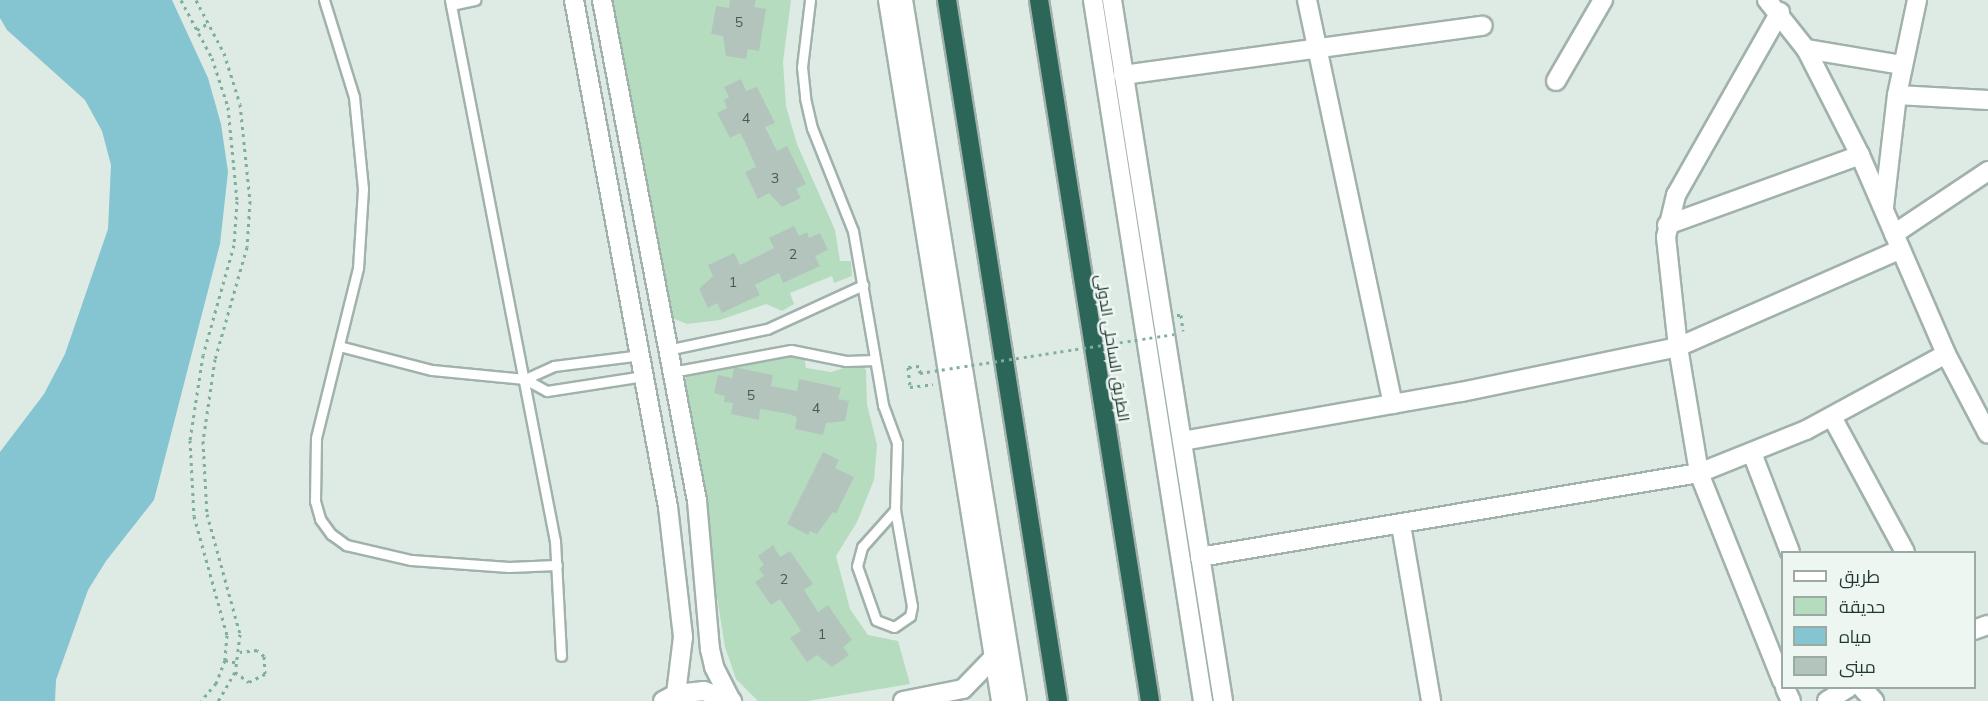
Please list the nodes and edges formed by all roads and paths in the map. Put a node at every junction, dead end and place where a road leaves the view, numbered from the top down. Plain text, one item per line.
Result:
1 (181, 0) edge
2 (196, 0) edge
3 (324, 0) edge
4 (475, 0) edge
5 (574, 0) edge
6 (602, 0) edge
7 (810, 0) edge
8 (888, 0) edge
9 (903, 0) edge
10 (947, 0) edge
11 (1039, 0) edge
12 (1093, 0) edge
13 (1112, 0) edge
14 (1307, 0) edge
15 (1603, 0) edge
16 (1917, 0) edge
17 (451, 3) edge
18 (1774, 6) edge
19 (208, 23) junction
20 (1483, 26) dead end
21 (197, 30) junction
22 (1314, 47) junction
23 (1806, 49) junction
24 (1903, 66) junction
25 (1123, 75) junction
26 (1557, 81) dead end
27 (1897, 96) junction
28 (1988, 100) edge
29 (1860, 154) junction
30 (1988, 171) edge
31 (1884, 207) junction
32 (1667, 225) junction
33 (1897, 242) junction
34 (863, 285) junction
35 (1174, 334) dead end
36 (339, 346) junction
37 (1678, 347) junction
38 (667, 350) junction
39 (641, 354) junction
40 (1946, 354) junction
41 (875, 360) junction
42 (672, 372) junction
43 (644, 376) junction
44 (525, 379) junction
45 (949, 382) junction
46 (1393, 404) junction
47 (1832, 417) junction
48 (1988, 434) edge
49 (1182, 441) junction
50 (1752, 453) junction
51 (1700, 473) junction
52 (895, 510) junction
53 (1401, 525) junction
54 (1790, 551) edge
55 (1904, 551) edge
56 (1200, 557) junction
57 (557, 565) junction
58 (239, 652) junction
59 (561, 656) dead end
60 (993, 658) junction
61 (225, 660) junction
62 (238, 663) junction
63 (235, 672) junction
64 (1781, 678) edge
65 (1845, 689) edge
66 (1864, 689) edge
67 (669, 698) edge
68 (201, 701) edge
69 (218, 701) edge
70 (732, 701) edge
71 (903, 701) edge
72 (1001, 701) edge
73 (1017, 701) edge
74 (1058, 701) edge
75 (1150, 701) edge
76 (1203, 701) edge
77 (1222, 701) edge
78 (1431, 701) edge
79 (1827, 701) edge
80 (1874, 701) edge

1 - 21 path
2 - 19 path
3 - 36 lane
4 - 17 lane
5 - 39 street
6 - 38 street
7 - 34 lane
8 - 45 street
9 - 73 street
10 - 74 highway
11 - 75 highway, الطريق الساحلى الدولى
12 - 76 street
13 - 25 street
14 - 22 street
15 - 26 street
16 - 24 street
17 - 44 lane
18 - 23 street
18 - 32 street
19 - 21 path
19 - 58 path
20 - 22 street
21 - 61 path
22 - 25 street
22 - 46 street
23 - 24 street
23 - 29 street
24 - 27 street
25 - 49 street
27 - 28 street
27 - 31 street
29 - 31 street
29 - 32 street
30 - 33 street
31 - 33 street
32 - 37 street
33 - 37 street
33 - 40 street
34 - 38 lane
34 - 41 lane
35 - 45 path, bridge
36 - 44 lane
36 - 57 lane
37 - 46 street
37 - 51 street
38 - 39 street
38 - 42 street
39 - 43 street
39 - 44 lane
40 - 47 street
40 - 48 street
41 - 42 lane
41 - 52 lane
42 - 43 street
42 - 70 street
43 - 44 lane
43 - 67 street
44 - 57 lane
45 - 60 street
46 - 49 street
47 - 50 street
47 - 55 street
49 - 56 street
50 - 51 street
50 - 54 street
51 - 53 street
51 - 64 street
52 - 52 lane
53 - 56 street
53 - 78 street
56 - 77 street
57 - 59 lane
58 - 62 path
58 - 63 path
60 - 71 street
60 - 72 street
61 - 62 path
61 - 68 path
62 - 63 path
63 - 69 path
65 - 79 street
66 - 80 street
67 - 70 street

